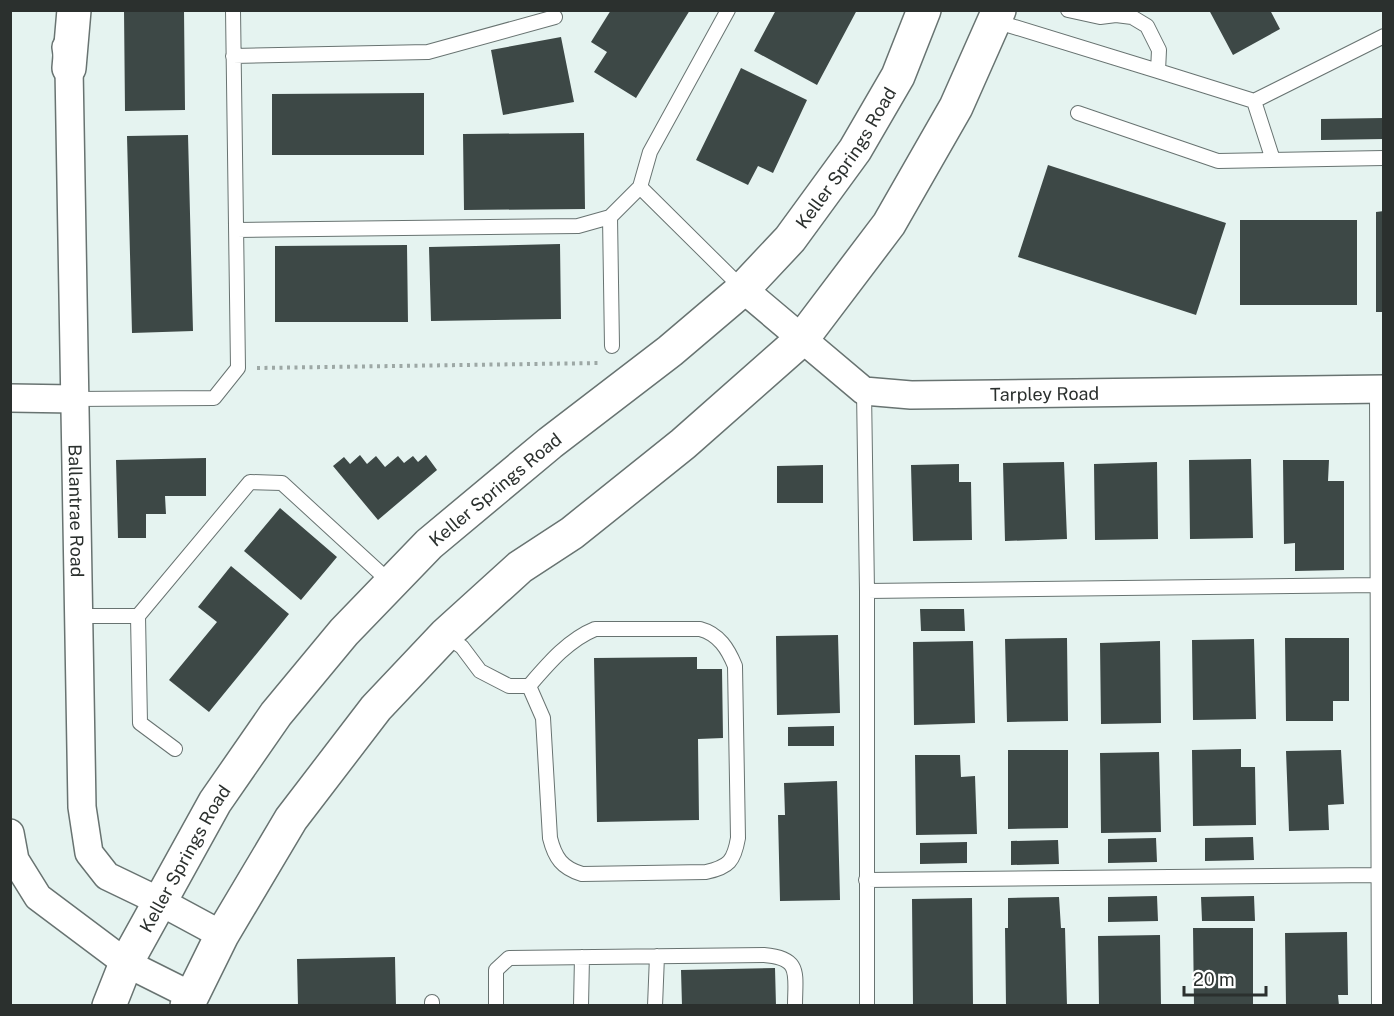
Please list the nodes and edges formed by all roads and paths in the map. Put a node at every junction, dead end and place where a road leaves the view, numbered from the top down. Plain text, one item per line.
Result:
1 (62, 10) edge
2 (74, 10) edge
3 (233, 10) edge
4 (728, 10) edge
5 (924, 10) edge
6 (1068, 10) edge
7 (997, 16) edge
8 (555, 17) dead end
9 (1383, 36) edge
10 (233, 56) junction
11 (69, 68) junction
12 (1158, 71) junction
13 (1254, 100) junction
14 (1077, 113) dead end
15 (1383, 158) edge
16 (1272, 160) junction
17 (640, 186) junction
18 (610, 217) junction
19 (236, 230) junction
20 (744, 289) junction
21 (802, 339) junction
22 (612, 346) dead end
23 (652, 365) junction
24 (238, 368) junction
25 (1380, 389) edge
26 (864, 391) junction
27 (10, 398) edge
28 (74, 399) junction
29 (391, 583) junction
30 (1377, 585) junction
31 (867, 591) junction
32 (78, 616) junction
33 (138, 616) junction
34 (444, 635) junction
35 (529, 686) junction
36 (175, 749) dead end
37 (10, 833) edge
38 (1378, 875) junction
39 (866, 880) junction
40 (159, 901) junction
41 (222, 935) junction
42 (657, 956) junction
43 (582, 957) junction
44 (126, 963) junction
45 (189, 1001) edge
46 (110, 1005) edge
47 (496, 1005) edge
48 (581, 1005) edge
49 (655, 1005) edge
50 (795, 1005) edge
51 (867, 1005) edge
52 (1379, 1005) edge

1 - 11 street, Ballantrae Road
2 - 11 main road
3 - 10 lane
4 - 17 lane
5 - 20 main road, Keller Springs Road
6 - 12 lane
7 - 12 lane
7 - 21 main road
8 - 10 lane
9 - 13 lane
10 - 19 lane
11 - 28 street, Ballantrae Road
12 - 13 lane
13 - 16 lane
14 - 16 lane
15 - 16 lane
17 - 18 lane
17 - 20 lane
18 - 19 lane
18 - 22 lane
19 - 24 lane
20 - 21 street
20 - 23 main road, Keller Springs Road
21 - 26 street
21 - 34 main road
23 - 24 path
23 - 29 main road, Keller Springs Road
24 - 28 lane
25 - 26 street, Tarpley Road
25 - 30 lane
26 - 31 lane
27 - 28 street
28 - 32 street, Ballantrae Road
29 - 33 lane
29 - 40 main road, Keller Springs Road
30 - 31 lane
30 - 38 lane
31 - 39 lane
32 - 33 lane
32 - 40 street, Ballantrae Road
33 - 36 lane
34 - 35 lane
34 - 41 main road
35 - 35 lane
37 - 44 street
38 - 39 lane
38 - 52 lane
39 - 51 lane
40 - 41 street, Ballantrae Road
40 - 44 main road, Keller Springs Road
41 - 45 main road
42 - 43 lane
42 - 49 lane
42 - 50 lane
43 - 47 lane
43 - 48 lane
44 - 45 street
44 - 46 main road, Keller Springs Road

